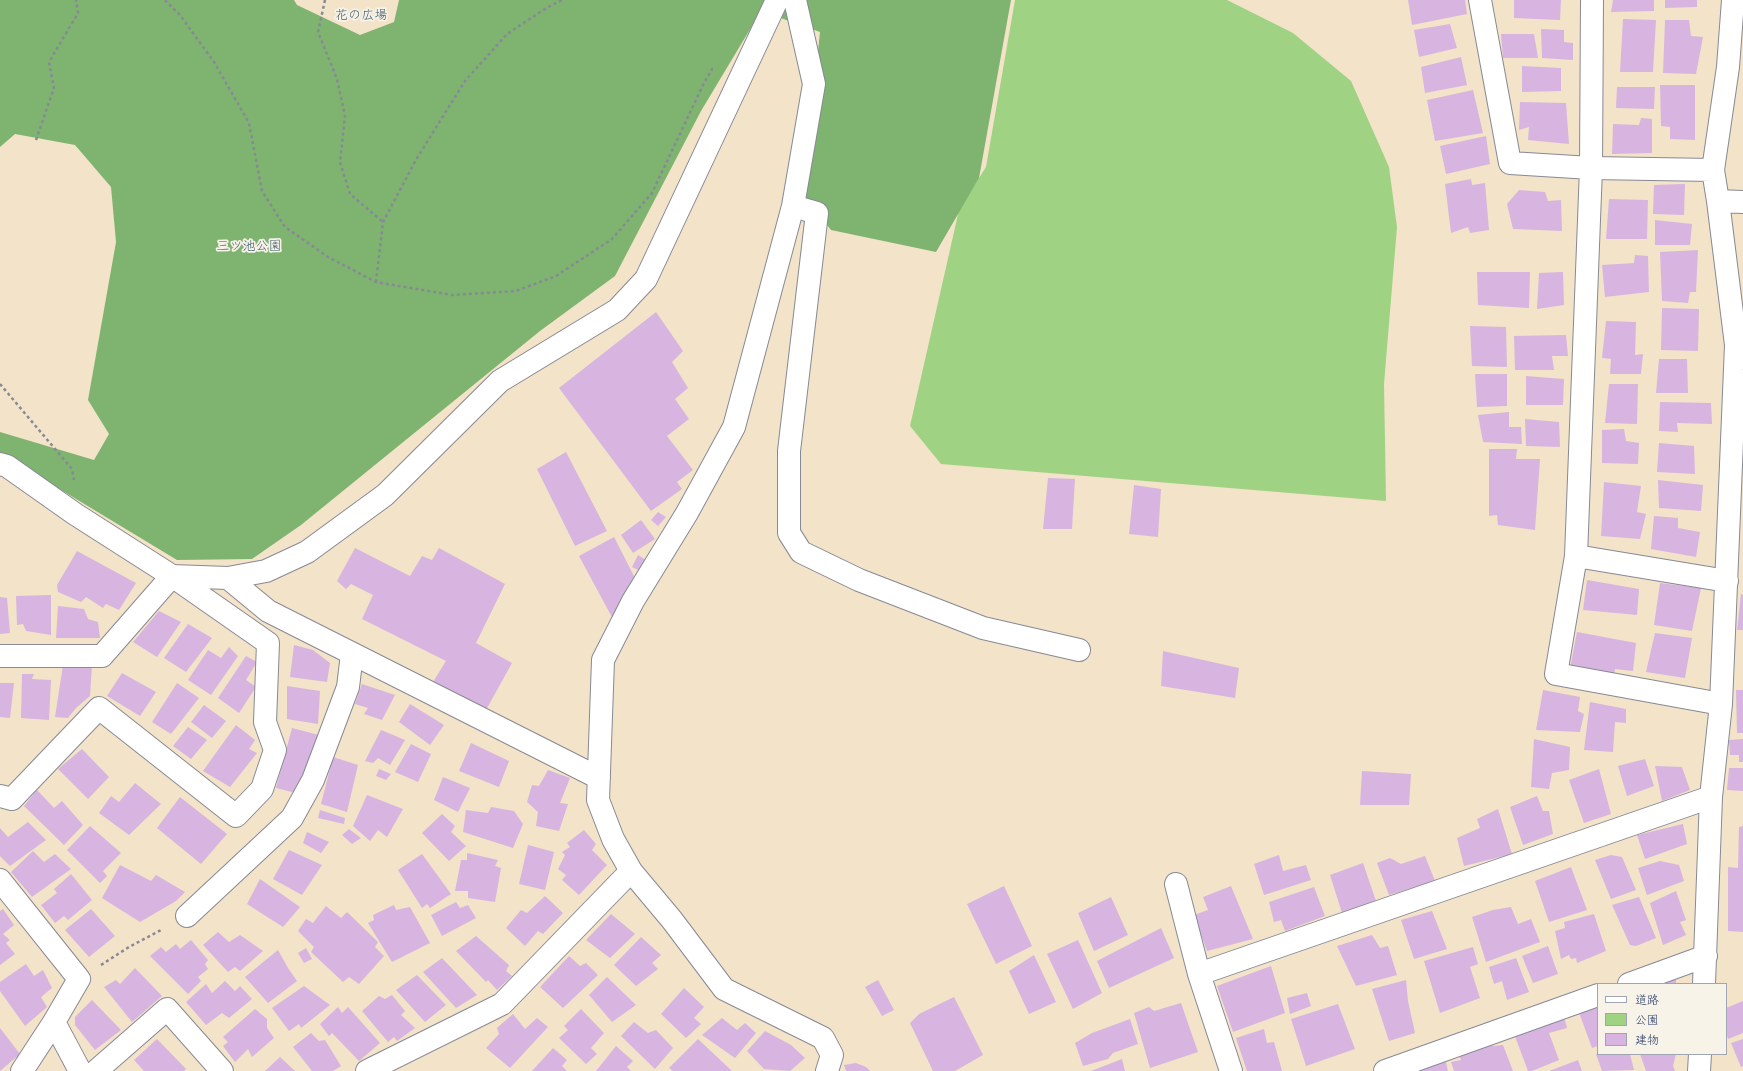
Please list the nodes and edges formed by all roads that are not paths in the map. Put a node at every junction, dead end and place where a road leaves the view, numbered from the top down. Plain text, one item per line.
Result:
1 (777, 0) edge
2 (795, 0) edge
3 (1480, 0) edge
4 (1592, 0) edge
5 (1733, 0) edge
6 (1590, 168) junction
7 (1713, 170) junction
8 (1718, 201) junction
9 (1743, 202) edge
10 (793, 206) junction
11 (1736, 345) junction
12 (1743, 371) edge
13 (0, 464) edge
14 (1576, 556) junction
15 (172, 576) junction
16 (228, 578) junction
17 (1727, 581) junction
18 (1079, 650) dead end
19 (352, 654) junction
20 (0, 656) edge
21 (1721, 704) junction
22 (599, 778) junction
23 (0, 796) edge
24 (1711, 797) junction
25 (631, 871) junction
26 (0, 880) edge
27 (1176, 884) dead end
28 (187, 916) road end
29 (1706, 956) junction
30 (1199, 974) junction
31 (1632, 983) edge
32 (1704, 983) edge
33 (1597, 995) edge
34 (54, 1022) junction
35 (1700, 1055) edge
36 (22, 1071) edge
37 (80, 1071) edge
38 (96, 1071) edge
39 (222, 1071) edge
40 (367, 1071) edge
41 (827, 1071) edge
42 (1231, 1071) edge
43 (1384, 1071) edge
44 (1699, 1071) edge

1 - 16 street
2 - 10 street
3 - 6 street
4 - 6 street
5 - 7 street
6 - 7 street
6 - 14 street
7 - 8 street
8 - 9 street
8 - 11 street
10 - 18 street
10 - 22 street
11 - 12 street
11 - 17 street
13 - 15 street
14 - 17 street
14 - 21 street
15 - 16 street
15 - 20 street
15 - 23 street
16 - 19 street
17 - 21 street
19 - 22 street
19 - 28 street
21 - 24 street
22 - 25 street
24 - 29 street
24 - 30 street
25 - 40 street
25 - 41 street
26 - 34 street
27 - 30 street
29 - 31 street
29 - 32 street
30 - 42 street
33 - 43 street
34 - 36 street
34 - 37 street
35 - 44 street
38 - 39 street

